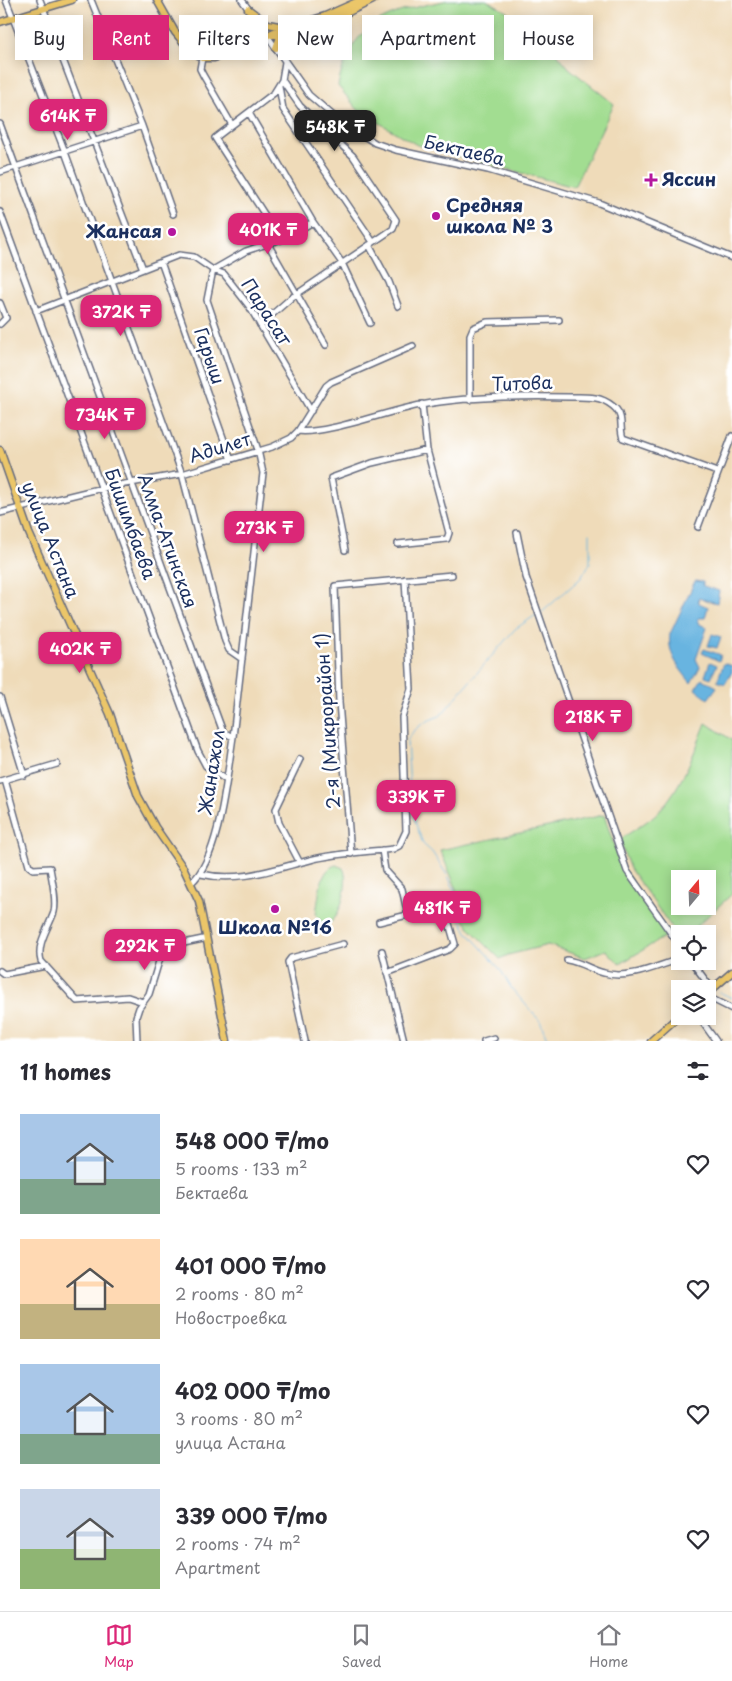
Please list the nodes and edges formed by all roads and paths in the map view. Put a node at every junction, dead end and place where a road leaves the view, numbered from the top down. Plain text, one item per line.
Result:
1 (6, 0) edge
2 (40, 0) edge
3 (72, 0) edge
4 (91, 0) edge
5 (157, 0) edge
6 (242, 0) edge
7 (361, 0) edge
8 (373, 0) edge
9 (44, 9) junction
10 (248, 9) junction
11 (252, 15) edge
12 (327, 15) edge
13 (341, 15) edge
14 (13, 18) junction
15 (0, 22) edge
16 (278, 25) edge
17 (179, 36) edge
18 (268, 38) edge
19 (278, 42) edge
20 (276, 48) junction
21 (202, 60) edge
22 (286, 61) junction
23 (282, 80) junction
24 (279, 85) junction
25 (249, 113) junction
26 (0, 124) edge
27 (232, 125) junction
28 (142, 126) junction
29 (96, 142) junction
30 (65, 152) junction
31 (15, 167) junction
32 (0, 172) edge
33 (0, 212) edge
34 (174, 214) dead end
35 (313, 222) junction
36 (280, 240) junction
37 (268, 244) junction
38 (371, 244) junction
39 (732, 258) edge
40 (162, 262) junction
41 (342, 263) junction
42 (143, 269) junction
43 (213, 270) junction
44 (112, 281) junction
45 (296, 294) junction
46 (65, 300) junction
47 (0, 303) edge
48 (398, 306) dead end
49 (36, 311) junction
50 (559, 320) dead end
51 (370, 323) dead end
52 (0, 324) edge
53 (260, 325) junction
54 (326, 345) dead end
55 (413, 346) dead end
56 (470, 400) junction
57 (422, 404) junction
58 (311, 411) junction
59 (298, 431) junction
60 (732, 436) edge
61 (0, 450) edge
62 (258, 450) junction
63 (427, 450) junction
64 (231, 460) junction
65 (717, 472) junction
66 (182, 474) junction
67 (132, 484) junction
68 (102, 488) junction
69 (20, 506) junction
70 (0, 513) edge
71 (698, 527) dead end
72 (516, 533) dead end
73 (398, 544) dead end
74 (345, 550) dead end
75 (452, 575) dead end
76 (405, 579) junction
77 (242, 658) junction
78 (0, 697) edge
79 (233, 737) junction
80 (300, 759) dead end
81 (57, 764) dead end
82 (24, 775) junction
83 (2, 780) edge
84 (226, 780) junction
85 (382, 850) junction
86 (351, 854) junction
87 (300, 864) junction
88 (201, 874) junction
89 (191, 883) junction
90 (408, 915) junction
91 (379, 922) dead end
92 (671, 933) edge
93 (203, 939) junction
94 (343, 944) dead end
95 (382, 951) dead end
96 (567, 960) dead end
97 (671, 962) edge
98 (46, 966) junction
99 (0, 972) edge
100 (732, 972) edge
101 (387, 973) junction
102 (716, 986) edge
103 (716, 1001) edge
104 (143, 1002) junction
105 (732, 1009) edge
106 (671, 1023) edge
107 (704, 1025) edge
108 (494, 1038) dead end
109 (137, 1041) edge
110 (225, 1041) edge
111 (304, 1041) edge
112 (404, 1041) edge
113 (484, 1041) edge
114 (651, 1041) edge
115 (716, 1041) edge

1 - 14 street
2 - 9 street
3 - 9 main road
4 - 28 street
5 - 17 main road
6 - 10 street, Бектаева
7 - 12 main road
8 - 13 main road
9 - 14 main road
9 - 29 street
10 - 11 street, Бектаева
10 - 16 main road
14 - 15 main road
14 - 30 street
18 - 20 street, Бектаева
19 - 20 main road
20 - 22 street, Бектаева
21 - 27 street
22 - 23 street
22 - 39 street, Бектаева
23 - 24 street
23 - 38 street
24 - 25 street
24 - 38 street
25 - 27 street
25 - 35 street
26 - 31 street, Алма-Атинская
27 - 36 street
28 - 29 street
28 - 34 street
29 - 30 street
29 - 42 street
30 - 31 street
30 - 44 street
31 - 32 street
31 - 46 street, Алма-Атинская
33 - 49 street, Бишимбаева
35 - 36 street
35 - 41 street
36 - 37 street
37 - 43 street
37 - 45 street
38 - 41 street
38 - 48 street
40 - 42 street, Парасат
40 - 43 street, Парасат
40 - 64 street, Гарыш
41 - 45 street
41 - 51 street
42 - 44 street, Парасат
43 - 53 street, Парасат
43 - 62 street, Жанажол
44 - 46 street, Парасат
44 - 66 street
45 - 53 street
45 - 54 street
46 - 49 street, Парасат
46 - 67 street, Алма-Атинская
47 - 52 street
49 - 68 street, Бишимбаева
50 - 56 street
53 - 58 street, Парасат
55 - 58 street, Адилет
56 - 57 street, Титова
56 - 65 street, Титова
57 - 59 street, Титова
57 - 63 street
58 - 59 street, Адилет
59 - 62 street, Адилет
60 - 65 street
61 - 69 main road, улица Астана
62 - 64 street, Адилет
62 - 77 street, Жанажол
63 - 73 street
63 - 74 street
64 - 66 street, Адилет
65 - 71 street
66 - 67 street, Адилет
66 - 77 street
67 - 68 street, Адилет
67 - 79 street, Алма-Атинская
68 - 69 street, Адилет
68 - 84 street, Бишимбаева
69 - 70 street, Адилет
69 - 89 main road, улица Астана
72 - 92 street
75 - 76 street
76 - 85 street
76 - 86 street, 2-я (Микрорайон 1)
77 - 79 street, Жанажол
78 - 82 street
79 - 84 street, Жанажол
80 - 87 street
81 - 82 street
82 - 83 street
83 - 98 street
84 - 88 street, Жанажол
85 - 86 street
85 - 90 street
86 - 87 street
87 - 88 street
88 - 89 street, Жанажол
89 - 93 main road, улица Астана
89 - 110 main road, улица Астана
90 - 91 street
90 - 101 street
93 - 104 street
93 - 110 main road, улица Астана
94 - 111 street
95 - 101 street
96 - 97 street
98 - 99 street
98 - 104 street
100 - 102 main road
101 - 112 street
103 - 105 street
104 - 109 street
106 - 114 main road
107 - 115 street
108 - 113 street

